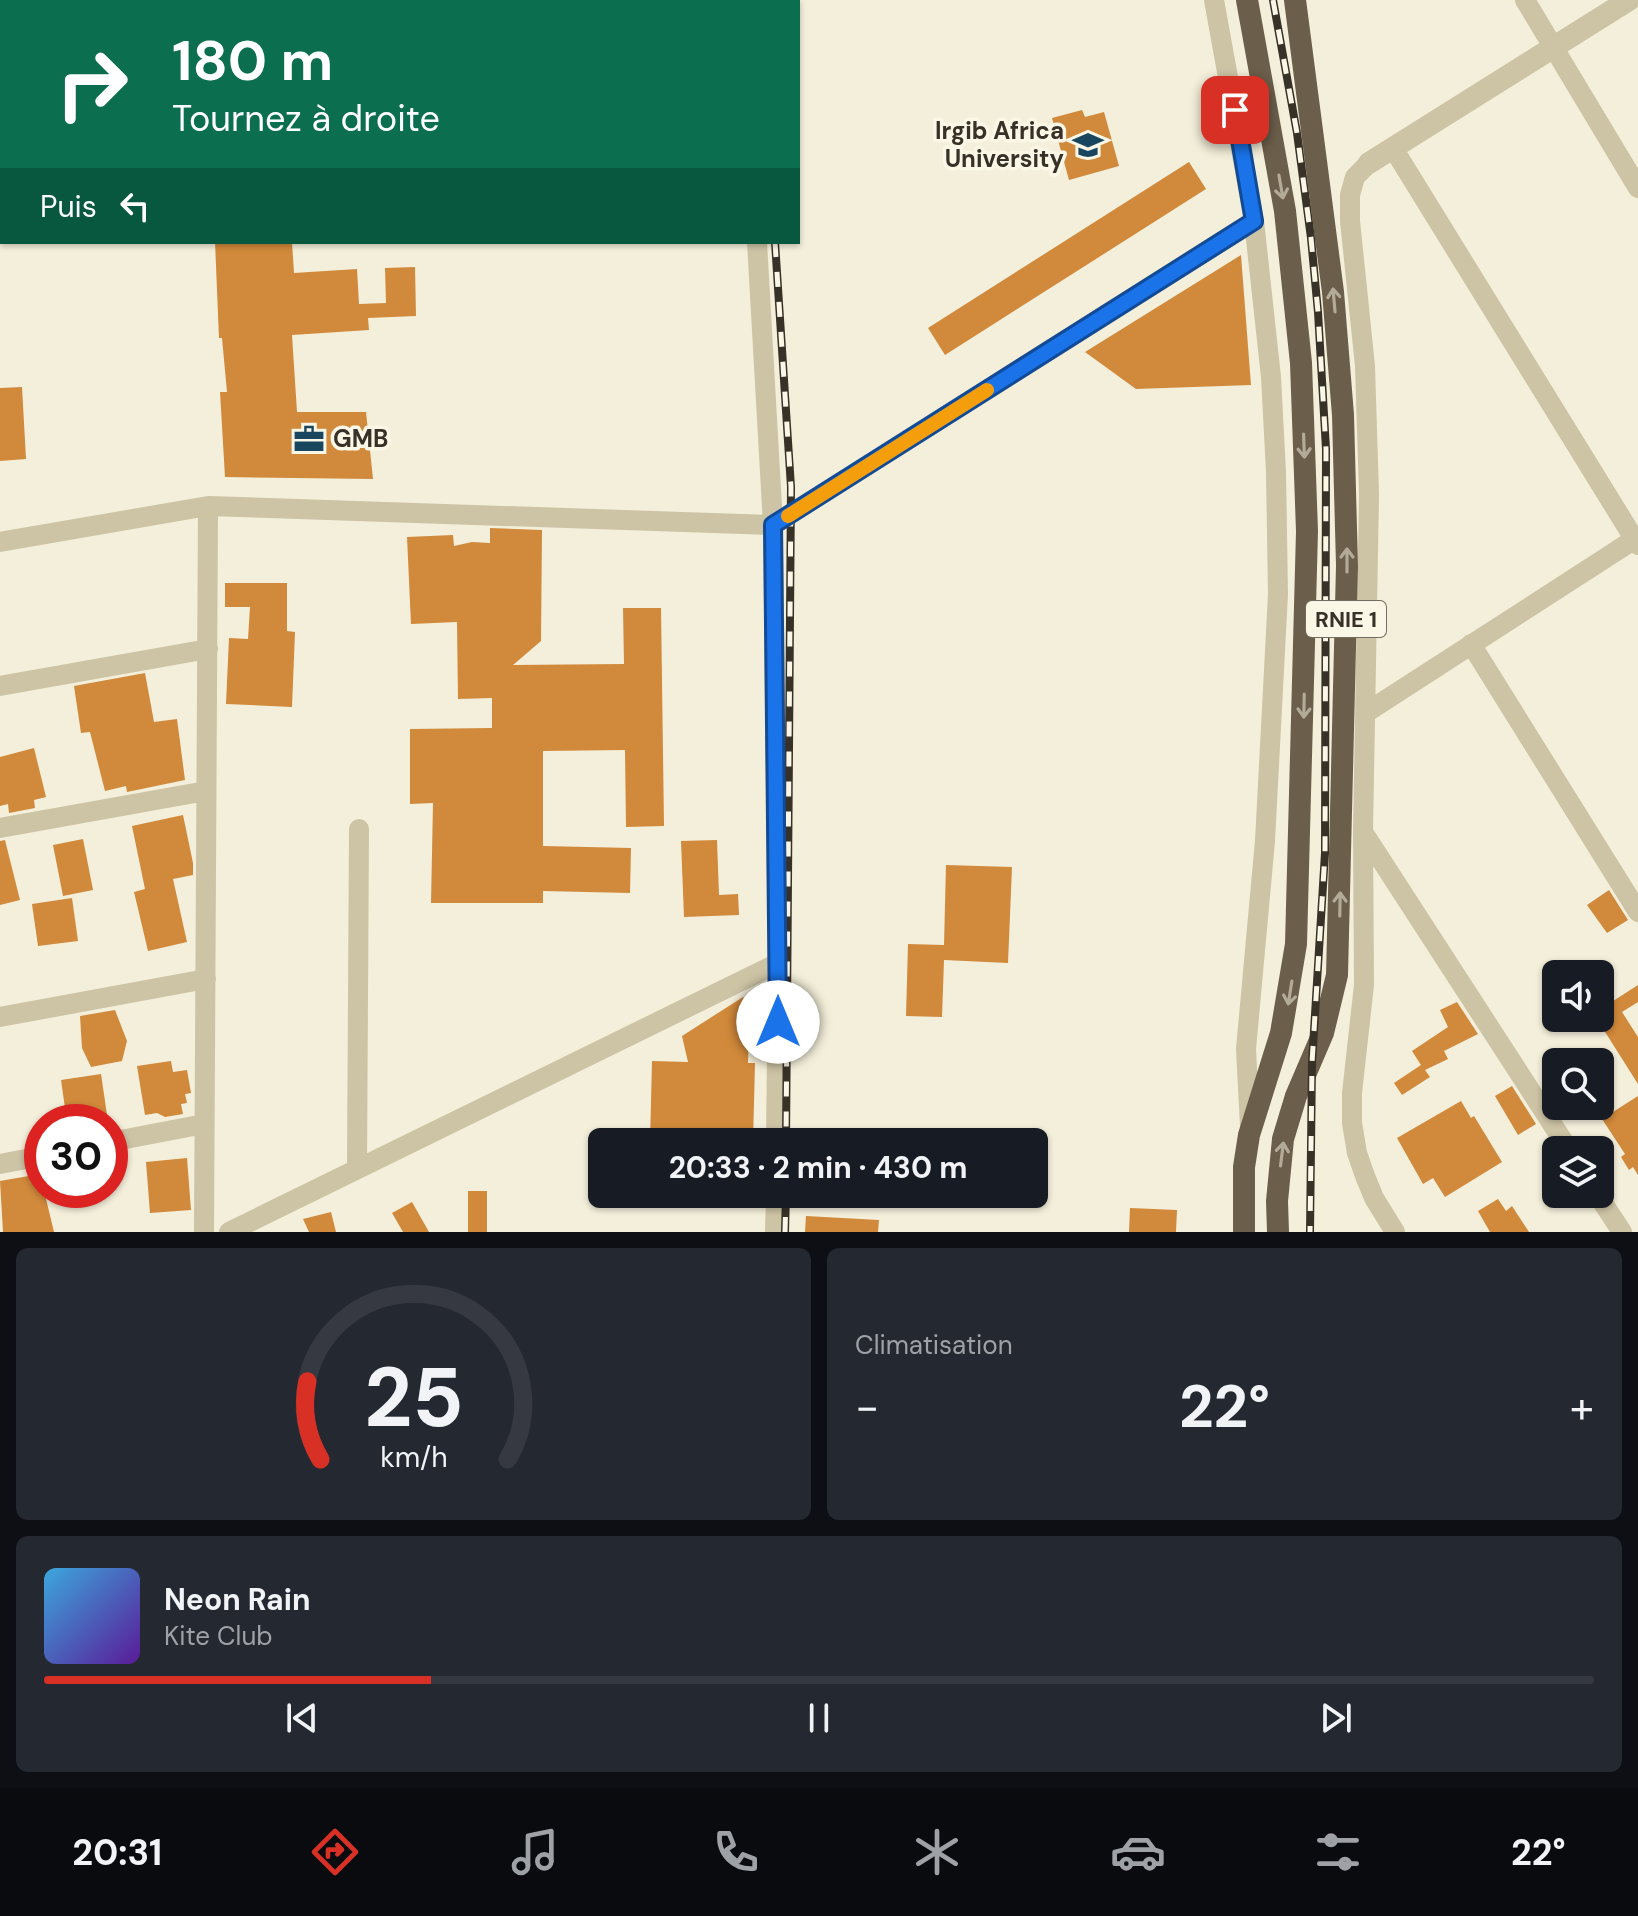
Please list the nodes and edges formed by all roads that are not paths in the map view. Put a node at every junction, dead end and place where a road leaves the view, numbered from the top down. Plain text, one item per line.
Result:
1 (1214, 0) edge
2 (1247, 0) edge
3 (1295, 0) edge
4 (1525, 0) edge
5 (1629, 0) edge
6 (1554, 47) junction
7 (1393, 148) junction
8 (1369, 163) joint
9 (1638, 188) edge
10 (1254, 221) junction
11 (757, 244) edge
12 (208, 506) junction
13 (773, 525) junction
14 (1637, 540) edge
15 (0, 542) edge
16 (1471, 644) junction
17 (208, 649) junction
18 (0, 686) edge
19 (1367, 712) junction
20 (206, 791) junction
21 (0, 828) edge
22 (359, 829) dead end
23 (1363, 832) junction
24 (1300, 840) junction
25 (1265, 841) junction
26 (1638, 912) edge
27 (778, 963) junction
28 (206, 979) junction
29 (0, 1017) edge
30 (204, 1124) junction
31 (776, 1128) edge
32 (1250, 1130) junction
33 (1560, 1136) edge
34 (128, 1139) edge
35 (24, 1159) edge
36 (0, 1164) edge
37 (357, 1167) junction
38 (776, 1208) edge
39 (1606, 1208) edge
40 (204, 1232) edge
41 (229, 1232) edge
42 (775, 1232) edge
43 (1244, 1232) edge
44 (1278, 1232) edge
45 (1395, 1232) edge
46 (1622, 1232) edge

1 - 10 street
2 -> 24 highway, RNIE 1
44 -> 3 highway, RNIE 1
4 - 6 street
5 - 6 street
6 - 7 street
6 - 9 street
7 - 8 street
7 - 14 street
8 - 19 street
10 - 13 street
10 - 25 street
11 - 13 street
12 - 13 street
12 - 15 street
12 - 17 street
13 - 27 street
14 - 16 street
16 - 19 street
16 - 26 street
17 - 18 street
17 - 20 street
19 - 23 street
20 - 21 street
20 - 28 street
22 - 37 street
23 - 33 street
23 - 45 street
24 - 25 street
24 -> 32 highway, RNIE 1
25 - 32 street
27 - 31 street
27 - 37 street
28 - 29 street
28 - 30 street
30 - 34 street
30 - 40 street
32 - 43 highway, RNIE 1
35 - 36 street
37 - 41 street
38 - 42 street
39 - 46 street

